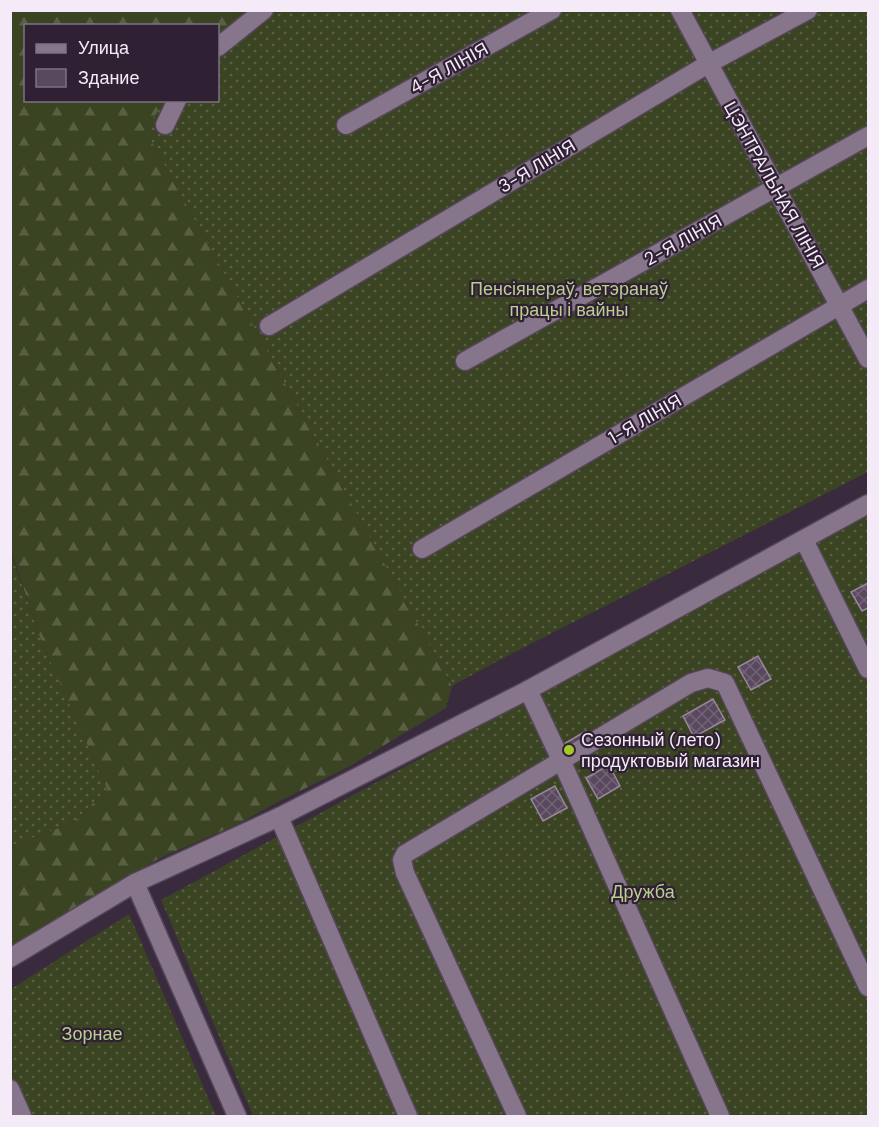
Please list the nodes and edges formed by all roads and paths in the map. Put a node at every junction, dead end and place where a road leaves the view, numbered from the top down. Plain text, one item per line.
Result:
1 (264, 10) edge
2 (552, 10) edge
3 (680, 10) edge
4 (808, 10) edge
5 (219, 46) edge
6 (708, 64) junction
7 (176, 102) edge
8 (165, 125) dead end
9 (346, 125) dead end
10 (868, 136) edge
11 (776, 189) junction
12 (868, 289) edge
13 (840, 305) junction
14 (269, 326) dead end
15 (868, 359) edge
16 (465, 360) dead end
17 (868, 504) edge
18 (804, 540) junction
19 (422, 549) dead end
20 (868, 669) edge
21 (528, 690) junction
22 (561, 762) junction
23 (279, 817) junction
24 (135, 883) junction
25 (10, 958) edge
26 (868, 987) edge
27 (10, 1089) edge
28 (22, 1116) edge
29 (237, 1116) edge
30 (408, 1116) edge
31 (517, 1116) edge
32 (720, 1116) edge

1 - 5 street
2 - 9 street, 4-Я ЛІНІЯ
3 - 6 street, ЦЭНТРАЛЬНАЯ ЛІНІЯ
4 - 6 street, 3-Я ЛІНІЯ
6 - 11 street, ЦЭНТРАЛЬНАЯ ЛІНІЯ
6 - 14 street, 3-Я ЛІНІЯ
7 - 8 street
10 - 11 street, 2-Я ЛІНІЯ
11 - 13 street, ЦЭНТРАЛЬНАЯ ЛІНІЯ
11 - 16 street, 2-Я ЛІНІЯ
12 - 13 street, 1-Я ЛІНІЯ
13 - 15 street, ЦЭНТРАЛЬНАЯ ЛІНІЯ
13 - 19 street, 1-Я ЛІНІЯ
17 - 18 street
18 - 20 street
18 - 21 street
21 - 22 street
21 - 23 street
22 - 26 street
22 - 31 street
22 - 32 street
23 - 24 street
23 - 30 street
24 - 25 street
24 - 29 street
27 - 28 street

